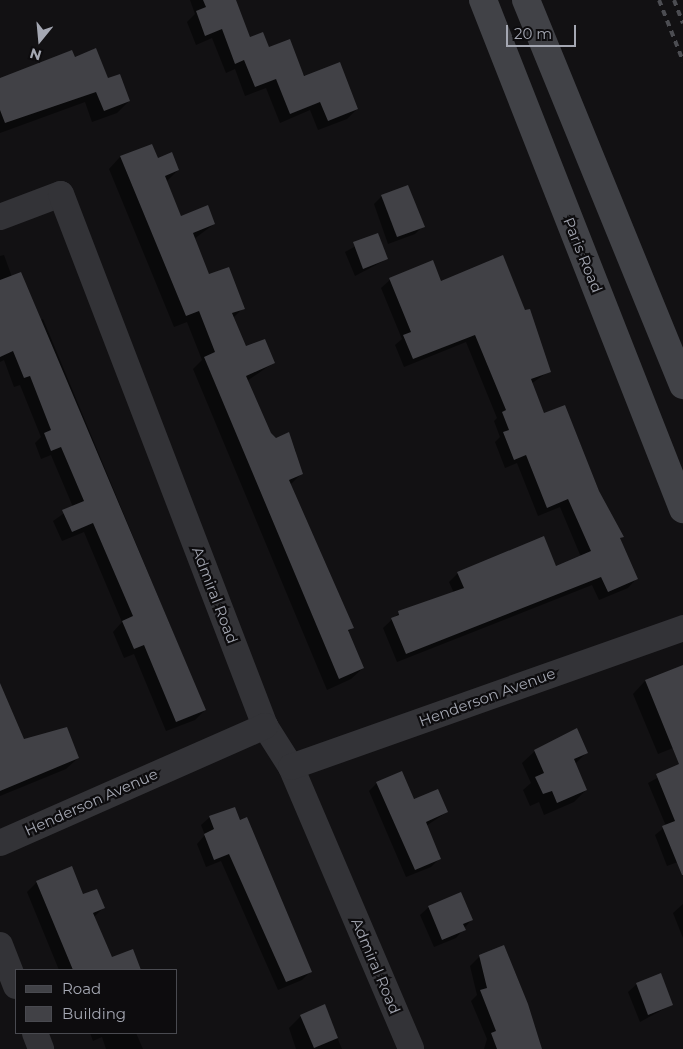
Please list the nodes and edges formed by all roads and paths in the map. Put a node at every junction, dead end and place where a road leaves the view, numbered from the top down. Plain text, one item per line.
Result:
1 (483, 0) edge
2 (526, 0) edge
3 (0, 217) edge
4 (683, 385) edge
5 (683, 509) edge
6 (683, 628) edge
7 (265, 726) junction
8 (292, 767) junction
9 (0, 842) edge
10 (0, 945) edge
11 (15, 983) edge
12 (35, 1034) edge
13 (41, 1049) edge
14 (411, 1049) edge

1 - 5 main road, Paris Road
2 - 4 main road
3 - 7 street, Admiral Road
6 - 8 street, Henderson Avenue
7 - 8 street, Admiral Road
7 - 9 street, Henderson Avenue
8 - 14 street, Admiral Road
10 - 11 street
12 - 13 street

